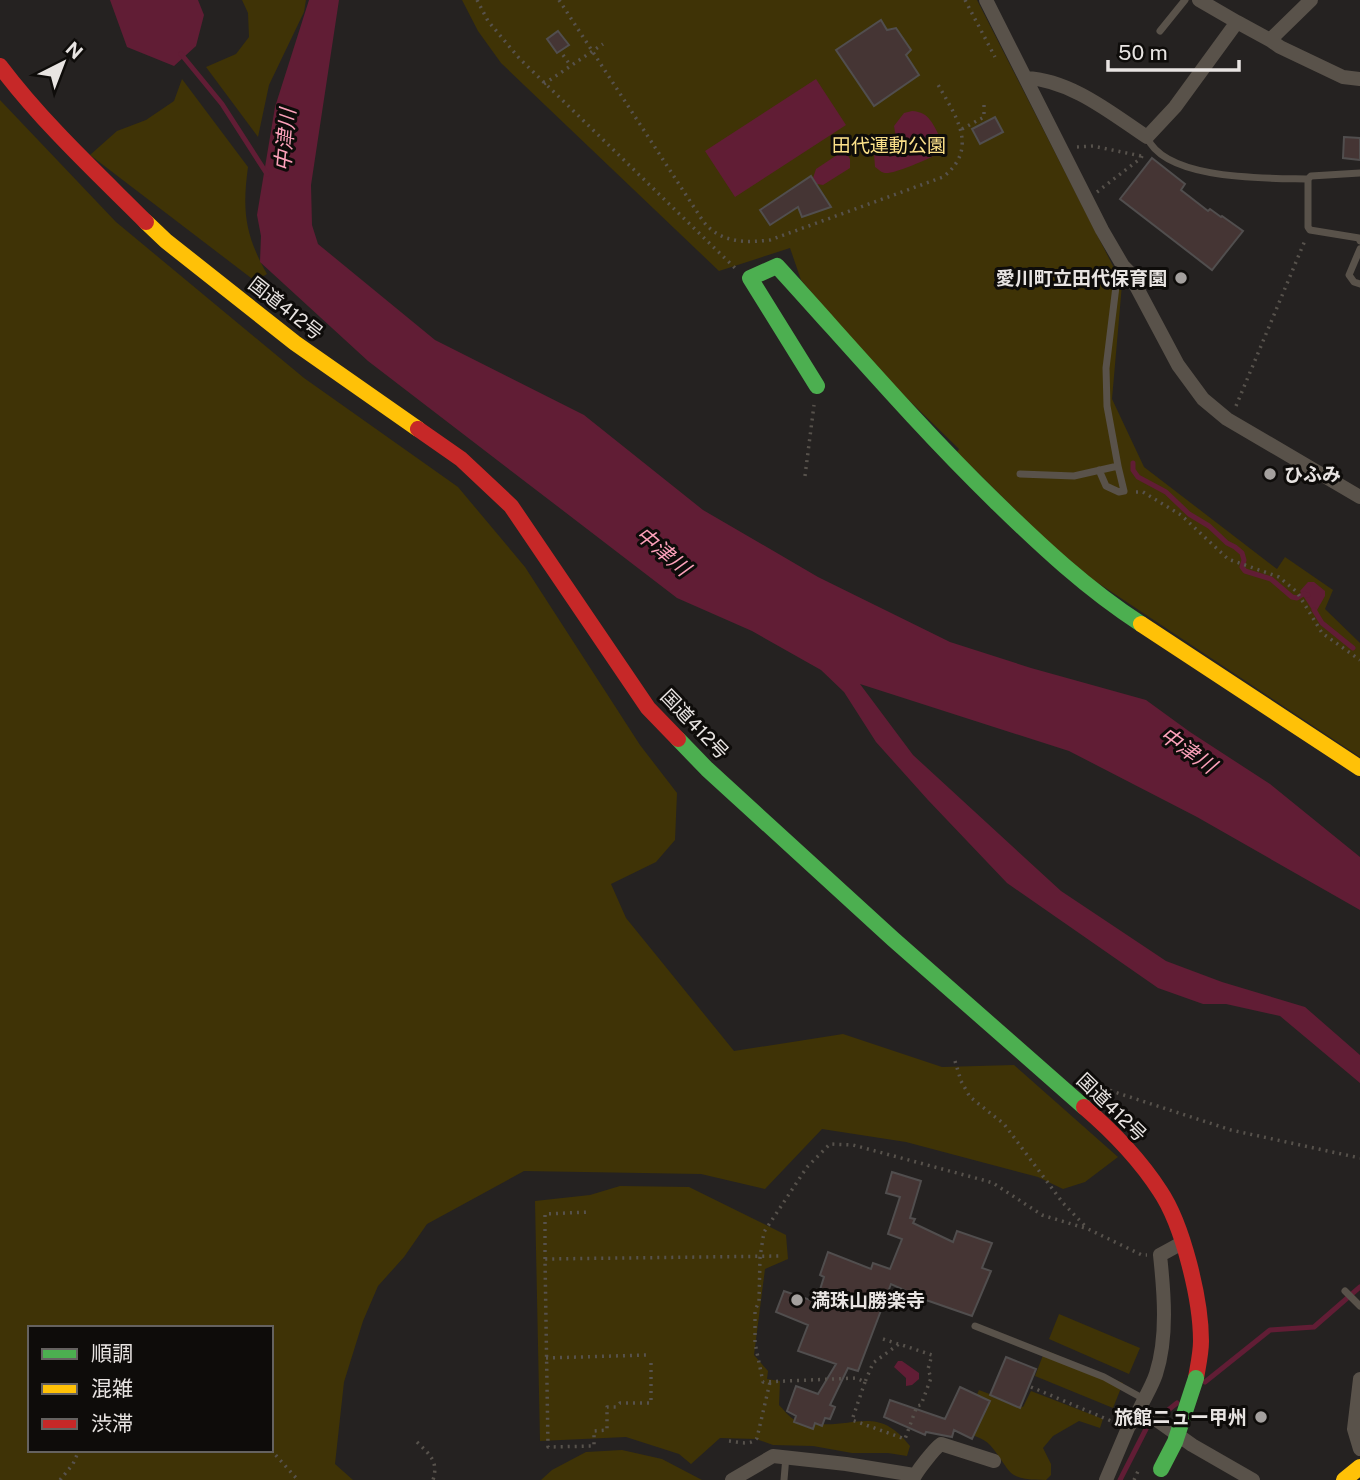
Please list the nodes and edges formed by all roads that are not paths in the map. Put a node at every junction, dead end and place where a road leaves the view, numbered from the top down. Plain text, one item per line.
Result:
1 (986, 0) edge
2 (1185, 0) edge
3 (1199, 0) edge
4 (1311, 0) edge
5 (1237, 22) junction
6 (1160, 31) dead end
7 (1270, 40) junction
8 (0, 66) edge
9 (1026, 78) junction
10 (1360, 79) edge
11 (1149, 142) junction
12 (1360, 173) edge
13 (1308, 179) junction
14 (1360, 241) edge
15 (1360, 249) edge
16 (1123, 266) junction
17 (1360, 284) edge
18 (817, 386) road end
19 (1118, 466) junction
20 (1098, 470) junction
21 (1020, 474) dead end
22 (1360, 498) edge
23 (1360, 768) edge
24 (1182, 1243) junction
25 (1345, 1292) dead end
26 (1360, 1307) edge
27 (975, 1326) dead end
28 (1360, 1378) edge
29 (1143, 1406) junction
30 (1360, 1449) edge
31 (786, 1456) junction
32 (995, 1461) dead end
33 (1360, 1467) edge
34 (1158, 1474) edge
35 (913, 1477) edge
36 (732, 1480) edge
37 (784, 1480) edge
38 (1106, 1480) edge
39 (1253, 1480) edge
40 (1344, 1480) edge

1 - 9 street
2 - 6 lane
3 - 5 street
4 - 7 street
5 - 7 street
5 - 11 street
7 - 10 street
8 - 24 main road, 国道412号
9 - 11 street
9 - 16 street
11 - 13 lane
12 - 13 lane
13 - 14 lane
15 - 17 lane
16 - 19 lane
16 - 22 street
18 - 23 main road
19 - 20 lane
19 - 20 lane
20 - 21 lane
24 - 29 street
24 - 34 main road, 国道412号, bridge
25 - 26 lane
27 - 29 lane
28 - 30 street
29 - 38 street
29 - 39 street
31 - 35 street
31 - 36 street
31 - 37 lane
32 - 35 street
33 - 40 main road

